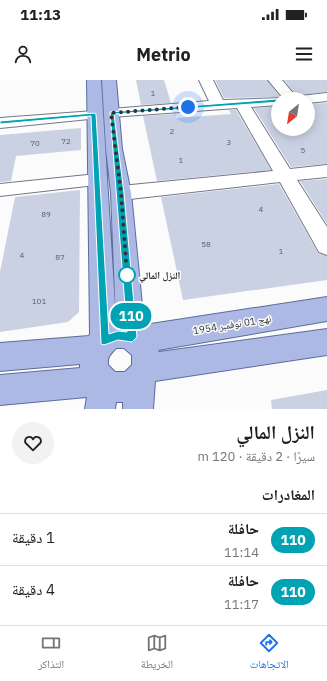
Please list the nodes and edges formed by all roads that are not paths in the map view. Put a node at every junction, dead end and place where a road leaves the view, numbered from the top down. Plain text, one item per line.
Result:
1 (94, 80) edge
2 (109, 80) edge
3 (206, 80) edge
4 (275, 80) edge
5 (285, 92) edge
6 (327, 97) edge
7 (315, 98) edge
8 (271, 101) edge
9 (242, 103) junction
10 (218, 105) junction
11 (103, 114) junction
12 (0, 122) edge
13 (327, 171) edge
14 (285, 176) junction
15 (97, 180) junction
16 (2, 190) edge
17 (121, 193) junction
18 (0, 209) edge
19 (327, 246) edge
20 (327, 309) edge
21 (134, 338) junction
22 (327, 342) edge
23 (101, 345) junction
24 (0, 357) edge
25 (142, 373) junction
26 (0, 390) edge
27 (101, 391) edge
28 (138, 409) edge

1 - 11 main road
2 - 11 main road
3 - 10 street
4 - 5 street
6 - 7 street
8 - 9 street
9 - 10 street
9 - 14 street
10 - 11 street
11 - 12 street
11 - 15 main road
11 - 17 main road
13 - 14 street
14 - 17 street
14 - 19 street
15 - 16 street
15 - 23 main road
16 - 18 street
17 - 21 main road
20 - 21 main road, نهج 01 نوفمبر 1954
21 - 23 main road
21 - 25 main road
22 - 25 main road
23 - 24 main road
23 - 27 main road
25 - 27 main road
25 - 28 main road
26 - 27 main road

